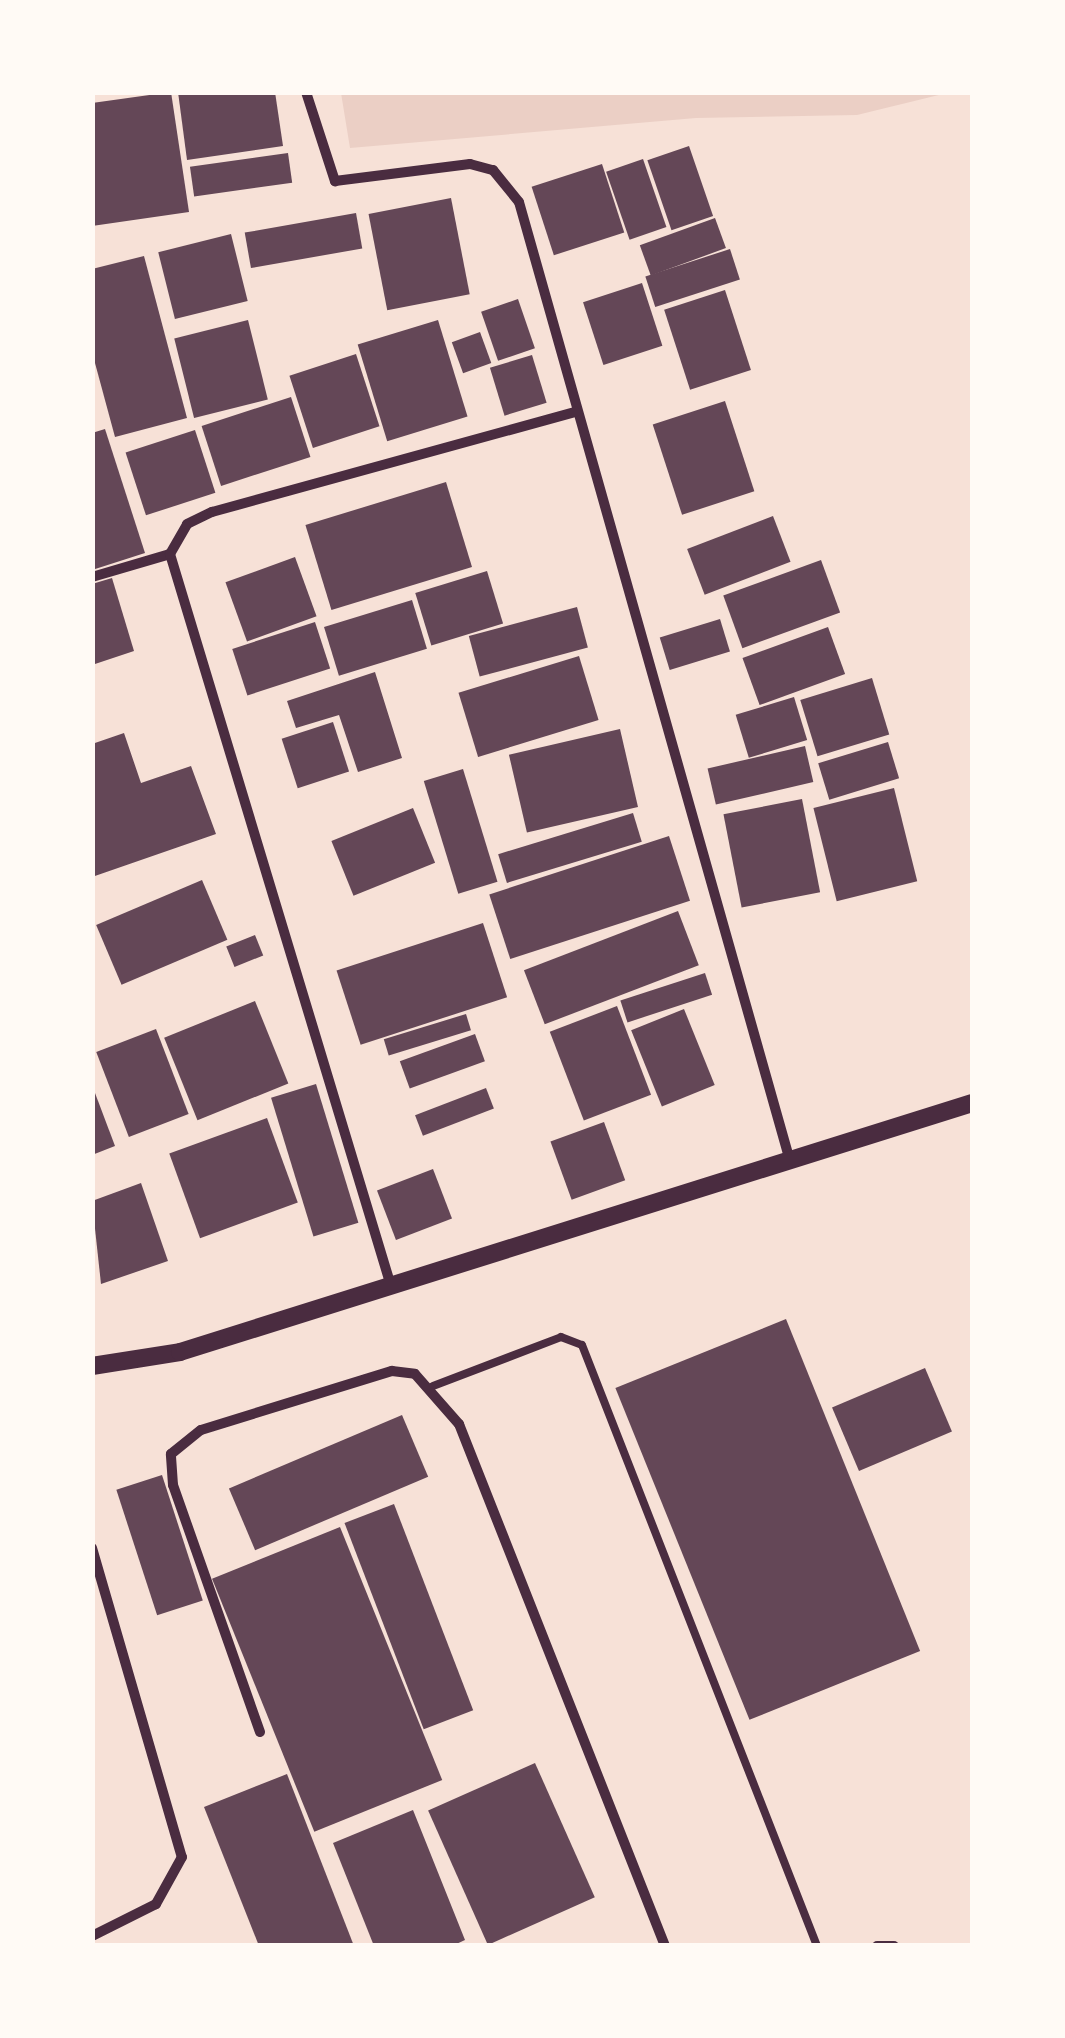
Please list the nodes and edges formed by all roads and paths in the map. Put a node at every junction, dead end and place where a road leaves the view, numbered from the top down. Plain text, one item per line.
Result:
1 (306, 92) edge
2 (576, 412) junction
3 (170, 554) junction
4 (92, 577) edge
5 (972, 1103) edge
6 (790, 1162) junction
7 (391, 1286) junction
8 (92, 1366) edge
9 (433, 1386) junction
10 (92, 1548) edge
11 (260, 1732) dead end
12 (92, 1936) edge
13 (665, 1946) edge
14 (817, 1946) edge
15 (877, 1946) edge
16 (894, 1946) edge

1 - 2 street
2 - 3 street
2 - 6 street
3 - 4 street
3 - 7 street
5 - 6 street
6 - 7 street
7 - 8 street
9 - 11 street
9 - 13 street
9 - 14 lane
10 - 12 street
15 - 16 street

